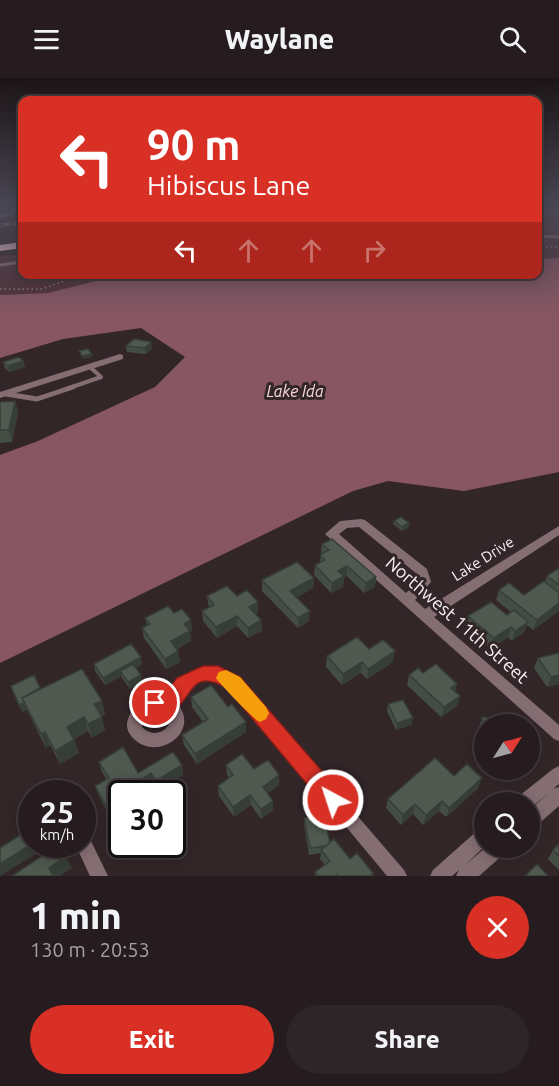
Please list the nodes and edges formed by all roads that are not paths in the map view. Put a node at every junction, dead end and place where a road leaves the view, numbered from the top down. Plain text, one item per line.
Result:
1 (18, 246) edge
2 (0, 248) edge
3 (18, 264) edge
4 (0, 265) edge
5 (120, 357) dead end
6 (90, 367) junction
7 (2, 394) edge
8 (559, 530) edge
9 (407, 600) junction
10 (425, 616) junction
11 (168, 704) dead end
12 (559, 734) edge
13 (559, 774) edge
14 (537, 792) edge
15 (559, 795) edge
16 (540, 811) edge
17 (474, 845) edge
18 (90, 858) edge
19 (486, 858) edge
20 (99, 876) edge
21 (398, 876) edge
22 (439, 876) edge
23 (465, 876) edge

1 - 2 highway
3 - 4 lane
5 - 6 street
6 - 7 street
6 - 7 lane
8 - 10 street, Lake Drive
9 - 9 street, Northwest 11th Street
9 - 10 street, Northwest 11th Street
10 - 12 street, Northwest 11th Street
11 - 21 street
13 - 14 street
15 - 16 street
17 - 22 street
18 - 20 street
19 - 23 street

